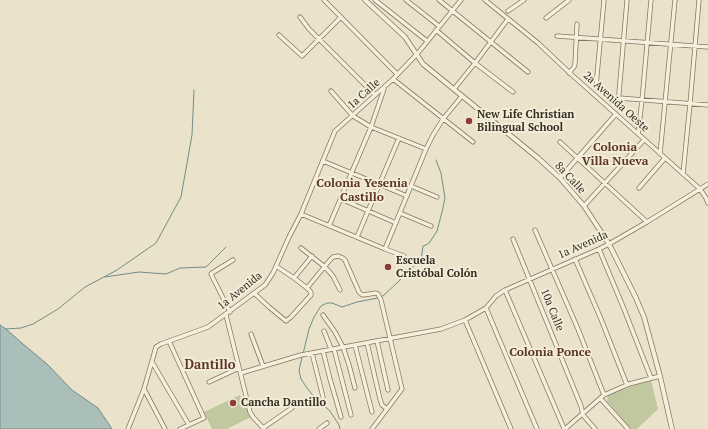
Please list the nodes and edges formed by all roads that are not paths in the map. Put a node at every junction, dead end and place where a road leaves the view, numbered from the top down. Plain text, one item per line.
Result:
1 (324, 0) edge
2 (365, 0) edge
3 (375, 0) edge
4 (406, 0) edge
5 (438, 0) edge
6 (461, 0) edge
7 (485, 0) edge
8 (524, 0) edge
9 (569, 0) edge
10 (604, 0) edge
11 (627, 0) edge
12 (651, 0) edge
13 (675, 0) edge
14 (699, 0) edge
15 (452, 11) junction
16 (508, 11) dead end
17 (300, 17) dead end
18 (341, 18) junction
19 (546, 18) dead end
20 (508, 19) junction
21 (577, 24) dead end
22 (439, 26) junction
23 (436, 30) junction
24 (280, 35) dead end
25 (558, 36) dead end
26 (576, 36) junction
27 (320, 39) junction
28 (600, 39) junction
29 (427, 41) junction
30 (623, 41) junction
31 (491, 42) junction
32 (647, 43) junction
33 (671, 44) junction
34 (695, 46) junction
35 (708, 47) edge
36 (416, 54) junction
37 (475, 63) junction
38 (528, 72) dead end
39 (570, 73) junction
40 (397, 74) junction
41 (393, 79) junction
42 (596, 86) dead end
43 (384, 88) junction
44 (454, 89) junction
45 (331, 91) dead end
46 (513, 92) dead end
47 (375, 95) junction
48 (462, 96) junction
49 (619, 98) junction
50 (642, 100) junction
51 (666, 102) junction
52 (690, 104) junction
53 (618, 105) dead end
54 (708, 105) edge
55 (616, 114) junction
56 (353, 116) junction
57 (443, 119) junction
58 (371, 126) junction
59 (638, 134) junction
60 (398, 138) junction
61 (644, 140) junction
62 (473, 142) dead end
63 (560, 142) dead end
64 (426, 149) junction
65 (660, 154) junction
66 (578, 158) junction
67 (665, 158) junction
68 (323, 161) junction
69 (352, 173) junction
70 (683, 174) junction
71 (560, 178) junction
72 (605, 183) junction
73 (379, 184) junction
74 (708, 184) edge
75 (411, 186) junction
76 (639, 188) dead end
77 (700, 189) junction
78 (407, 196) junction
79 (437, 197) dead end
80 (341, 199) junction
81 (708, 203) edge
82 (584, 206) junction
83 (368, 211) junction
84 (400, 213) junction
85 (301, 214) junction
86 (647, 222) junction
87 (396, 223) junction
88 (329, 226) junction
89 (431, 226) dead end
90 (535, 230) dead end
91 (357, 237) junction
92 (513, 239) dead end
93 (609, 244) junction
94 (301, 248) dead end
95 (385, 249) junction
96 (599, 249) junction
97 (312, 256) junction
98 (404, 256) dead end
99 (576, 259) junction
100 (233, 260) dead end
101 (276, 266) junction
102 (325, 267) junction
103 (552, 269) junction
104 (294, 278) junction
105 (529, 279) junction
106 (307, 288) junction
107 (340, 290) dead end
108 (505, 290) junction
109 (255, 294) junction
110 (486, 308) junction
111 (228, 313) junction
112 (323, 315) dead end
113 (465, 320) junction
114 (324, 331) dead end
115 (251, 334) dead end
116 (389, 339) junction
117 (169, 341) junction
118 (377, 341) junction
119 (366, 343) junction
120 (355, 345) junction
121 (342, 347) junction
122 (332, 349) junction
123 (323, 351) junction
124 (312, 352) junction
125 (152, 362) junction
126 (263, 366) junction
127 (239, 368) junction
128 (241, 373) junction
129 (660, 376) junction
130 (651, 378) junction
131 (209, 382) dead end
132 (627, 385) junction
133 (355, 388) dead end
134 (144, 389) junction
135 (388, 390) dead end
136 (323, 397) dead end
137 (603, 397) junction
138 (292, 408) dead end
139 (387, 409) junction
140 (372, 412) dead end
141 (351, 415) dead end
142 (583, 415) junction
143 (341, 417) dead end
144 (327, 423) dead end
145 (189, 425) junction
146 (264, 428) edge
147 (128, 429) edge
148 (166, 429) edge
149 (180, 429) edge
150 (319, 429) edge
151 (372, 429) edge
152 (511, 429) edge
153 (537, 429) edge
154 (564, 429) edge
155 (595, 429) edge
156 (628, 429) edge
157 (672, 429) edge

1 - 18 street
2 - 36 street, 8a Calle
3 - 29 street
4 - 22 street
5 - 15 street
6 - 15 street, 1a Calle
7 - 20 street, 2a Avenida Oeste
8 - 16 street
9 - 19 street
10 - 28 street
11 - 30 street
12 - 32 street
13 - 33 street
14 - 34 street
15 - 22 street, 1a Calle
15 - 31 street
17 - 27 street
18 - 27 street
18 - 40 street
20 - 31 street
20 - 39 street, 2a Avenida Oeste
21 - 26 street
22 - 23 street, 1a Calle
23 - 29 street, 1a Calle
23 - 37 street
24 - 27 street
25 - 26 street
26 - 28 street
26 - 39 street
27 - 47 street
28 - 30 street
28 - 42 street
29 - 36 street, 1a Calle
30 - 32 street
30 - 49 street
31 - 37 street
31 - 38 street
32 - 33 street
32 - 50 street
33 - 34 street
33 - 51 street
34 - 35 street
34 - 52 street
36 - 40 street, 1a Calle
36 - 44 street, 8a Calle
37 - 44 street
37 - 46 street
39 - 55 street, 2a Avenida Oeste
40 - 41 street, 1a Calle
41 - 43 street, 1a Calle
41 - 57 street
43 - 47 street, 1a Calle
43 - 58 street
44 - 48 street, 8a Calle
45 - 56 street
47 - 56 street, 1a Calle
48 - 57 street
48 - 71 street, 8a Calle
49 - 50 street
49 - 53 street
50 - 51 street
50 - 59 street
51 - 52 street
51 - 65 street
52 - 54 street
52 - 70 street
55 - 59 street, 2a Avenida Oeste
55 - 66 street
56 - 58 street
56 - 68 street, 1a Calle
57 - 62 street
57 - 64 street
58 - 60 street
58 - 69 street
59 - 61 street, 2a Avenida Oeste
60 - 64 street
60 - 73 street
61 - 65 street, 2a Avenida Oeste
61 - 72 street
63 - 66 street
64 - 75 street
65 - 67 street, 2a Avenida Oeste
66 - 71 street
66 - 72 street
67 - 70 street, 2a Avenida Oeste
67 - 76 street
68 - 69 street
68 - 85 street, 1a Calle
69 - 73 street
69 - 80 street
70 - 77 street, 2a Avenida Oeste
71 - 82 street, 8a Calle
72 - 82 street
72 - 86 street
73 - 78 street
73 - 83 street
74 - 77 street, 1a Avenida
75 - 78 street
75 - 79 street
77 - 81 street, 2a Avenida Oeste
77 - 86 street, 1a Avenida
78 - 84 street
80 - 83 street
80 - 88 street
82 - 93 street, 8a Calle
83 - 87 street
83 - 91 street
84 - 87 street
84 - 89 street
85 - 88 street
85 - 101 street, 1a Avenida
86 - 93 street, 1a Avenida
87 - 95 street
88 - 91 street
90 - 103 street
91 - 95 street
92 - 105 street, 10a Calle
93 - 96 street, 1a Avenida
93 - 129 street, 8a Calle
94 - 97 street
95 - 98 street
96 - 99 street, 1a Avenida
96 - 130 street
97 - 102 street
97 - 104 street
99 - 103 street, 1a Avenida
99 - 132 street
100 - 111 street
101 - 104 street
101 - 109 street, 1a Avenida
102 - 106 street
102 - 107 street
102 - 116 street
103 - 105 street, 1a Avenida
103 - 137 street
104 - 106 street
105 - 108 street, 1a Avenida
105 - 142 street, 10a Calle
106 - 109 street
108 - 110 street, 1a Avenida
108 - 154 street
109 - 111 street, 1a Avenida
110 - 113 street, 1a Avenida
110 - 153 street
111 - 117 street, 1a Avenida
111 - 127 street
112 - 121 street
113 - 116 street, 1a Avenida
113 - 152 street
114 - 122 street
115 - 126 street
116 - 118 street, 1a Avenida
116 - 139 street
117 - 125 street, 1a Avenida
117 - 145 street
118 - 119 street, 1a Avenida
118 - 135 street
119 - 120 street, 1a Avenida
119 - 139 street
120 - 121 street, 1a Avenida
120 - 140 street
121 - 122 street, 1a Avenida
121 - 133 street
122 - 123 street, 1a Avenida
122 - 141 street
123 - 124 street, 1a Avenida
123 - 143 street
124 - 126 street, 1a Avenida
124 - 136 street
125 - 134 street, 1a Avenida
125 - 145 street
126 - 128 street, 1a Avenida
127 - 128 street
127 - 131 street
128 - 146 street
129 - 130 street
129 - 157 street, 8a Calle
130 - 132 street
132 - 137 street
134 - 147 street, 1a Avenida
134 - 148 street
137 - 142 street
137 - 156 street
138 - 146 street
139 - 151 street
142 - 154 street
142 - 155 street, 10a Calle
144 - 150 street
145 - 149 street

